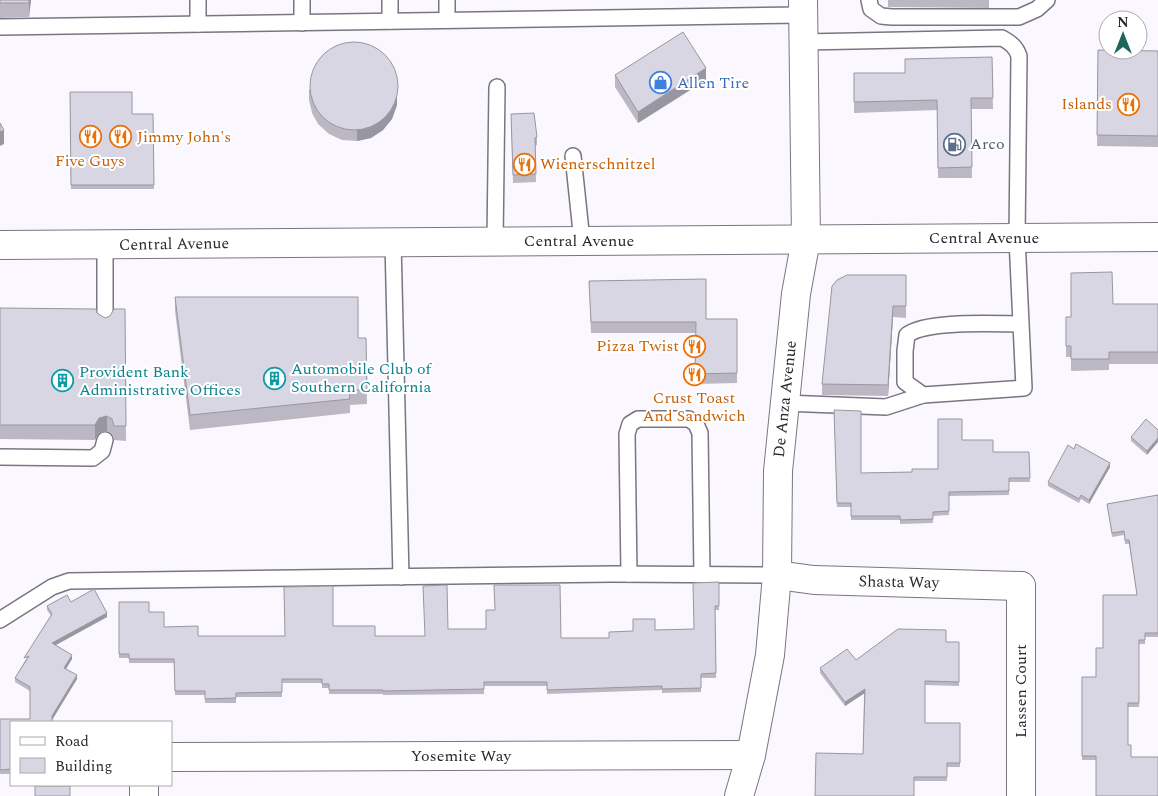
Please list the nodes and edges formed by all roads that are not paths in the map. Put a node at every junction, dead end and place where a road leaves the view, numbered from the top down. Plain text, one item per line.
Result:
1 (198, 0) edge
2 (302, 0) edge
3 (390, 0) edge
4 (447, 0) edge
5 (869, 0) edge
6 (1047, 0) edge
7 (803, 7) edge
8 (447, 20) junction
9 (390, 21) junction
10 (302, 23) junction
11 (198, 24) junction
12 (0, 27) edge
13 (804, 42) junction
14 (497, 87) dead end
15 (573, 156) dead end
16 (1158, 237) edge
17 (1017, 238) junction
18 (806, 239) junction
19 (582, 241) junction
20 (394, 242) junction
21 (494, 242) junction
22 (105, 245) junction
23 (0, 246) edge
24 (105, 324) edge
25 (1021, 324) junction
26 (923, 395) junction
27 (784, 403) junction
28 (105, 440) edge
29 (0, 457) edge
30 (629, 574) junction
31 (777, 574) junction
32 (702, 575) junction
33 (401, 577) junction
34 (1028, 580) joint
35 (0, 620) edge
36 (751, 755) junction
37 (172, 756) edge
38 (739, 796) edge
39 (1021, 796) edge

1 - 11 lane
2 - 10 lane
3 - 9 lane
4 - 8 lane
5 - 6 lane
7 - 8 lane
7 - 13 street, De Anza Avenue
8 - 9 lane
9 - 10 lane
10 - 11 lane
11 - 12 lane
13 - 17 lane
13 - 18 street, De Anza Avenue
14 - 21 lane
15 - 19 lane
16 - 17 street, Central Avenue
17 - 18 street, Central Avenue
17 - 25 lane
18 - 19 street, Central Avenue
18 - 27 street, De Anza Avenue
19 - 21 street, Central Avenue
20 - 21 street, Central Avenue
20 - 22 street, Central Avenue
20 - 33 lane
22 - 23 street, Central Avenue
22 - 24 lane
25 - 26 lane
25 - 26 lane
26 - 27 lane
27 - 31 street, De Anza Avenue
28 - 29 lane
30 - 32 lane
30 - 32 lane
30 - 33 lane
31 - 32 lane
31 - 34 street, Shasta Way
31 - 36 street, De Anza Avenue
33 - 35 lane
34 - 39 street, Lassen Court
36 - 37 street, Yosemite Way
36 - 38 street, De Anza Avenue

